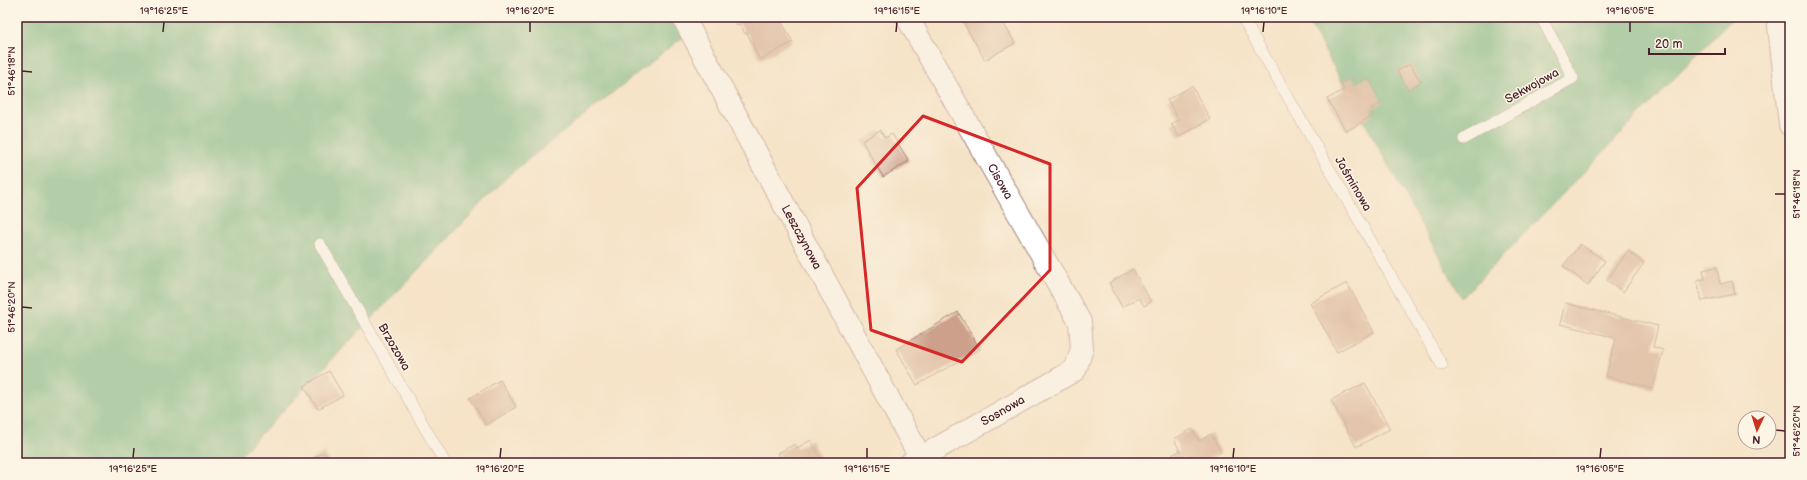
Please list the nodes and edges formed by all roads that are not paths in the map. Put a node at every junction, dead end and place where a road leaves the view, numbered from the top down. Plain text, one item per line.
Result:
1 (683, 17) edge
2 (908, 17) edge
3 (1242, 17) edge
4 (1540, 17) edge
5 (1778, 17) edge
6 (1790, 125) edge
7 (1464, 139) dead end
8 (320, 244) dead end
9 (1082, 349) joint
10 (1442, 365) dead end
11 (916, 460) edge
12 (445, 463) edge

1 - 11 street, Leszczynowa
2 - 9 street, Cisowa
3 - 10 lane, Jaśminowa
4 - 7 lane, Sekwojowa
5 - 6 street
8 - 12 lane, Brzozowa
9 - 11 street, Sosnowa

